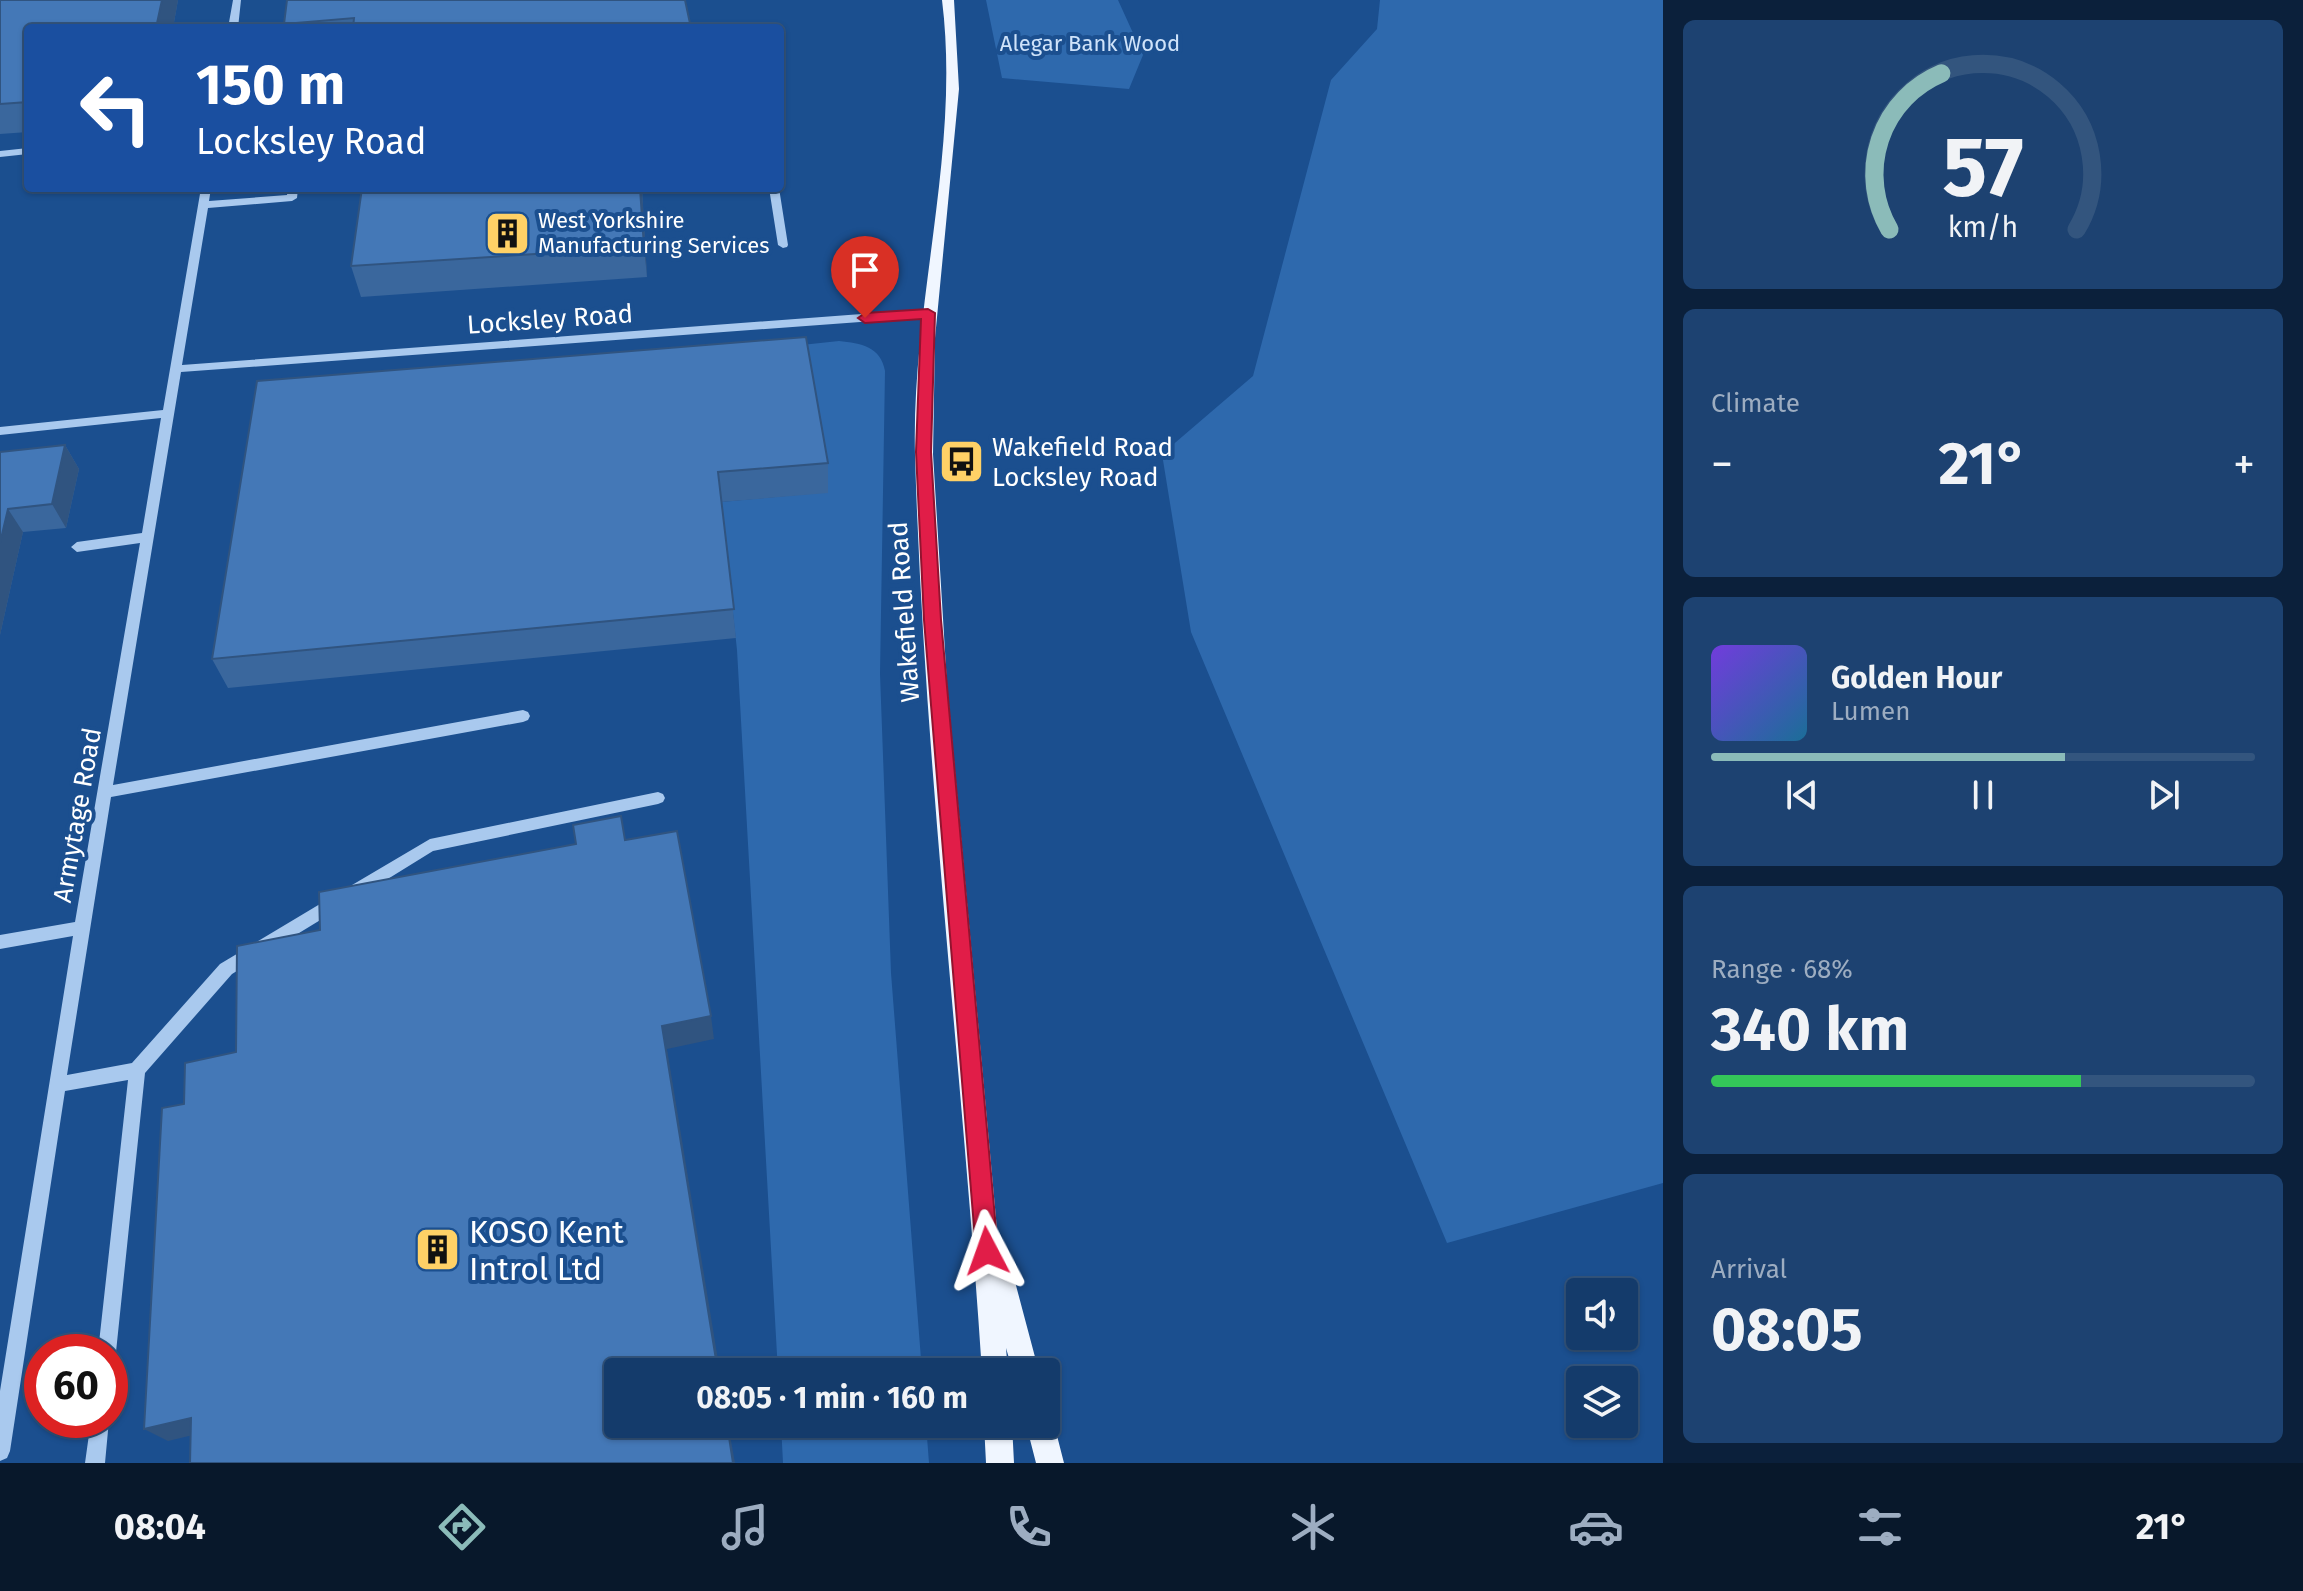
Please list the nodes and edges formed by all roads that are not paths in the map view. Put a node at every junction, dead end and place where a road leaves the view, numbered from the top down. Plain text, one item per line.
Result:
1 (237, 0) edge
2 (948, 0) edge
3 (234, 24) edge
4 (24, 151) edge
5 (0, 154) edge
6 (205, 192) edge
7 (293, 192) edge
8 (775, 192) edge
9 (203, 205) junction
10 (783, 245) dead end
11 (928, 313) junction
12 (174, 369) junction
13 (166, 414) junction
14 (0, 431) edge
15 (148, 537) junction
16 (77, 547) dead end
17 (523, 716) dead end
18 (107, 792) junction
19 (658, 798) dead end
20 (82, 928) junction
21 (0, 942) edge
22 (137, 1070) junction
23 (57, 1085) junction
24 (985, 1221) junction
25 (109, 1334) edge
26 (994, 1358) edge
27 (1022, 1358) edge
28 (98, 1438) edge
29 (999, 1438) edge
30 (1044, 1438) edge
31 (0, 1451) edge
32 (95, 1463) edge
33 (1000, 1463) edge
34 (1050, 1463) edge

1 - 3 street
2 - 11 main road, Wakefield Road
4 - 5 street
6 - 9 street, Armytage Road
7 - 9 street
8 - 10 street
9 - 12 street, Armytage Road
11 - 12 street, Locksley Road
11 - 24 main road, Wakefield Road
12 - 13 street, Armytage Road
13 - 14 street
13 - 15 street, Armytage Road
15 - 16 street
15 - 18 street, Armytage Road
17 - 18 street
18 - 20 street, Armytage Road
19 - 22 street
20 - 21 street
20 - 23 street, Armytage Road
22 - 23 street
22 - 25 street
23 - 31 street, Armytage Road
24 - 26 main road, Wakefield Road
24 - 27 main road, Wakefield Road
28 - 32 street
29 - 33 main road
30 - 34 main road

